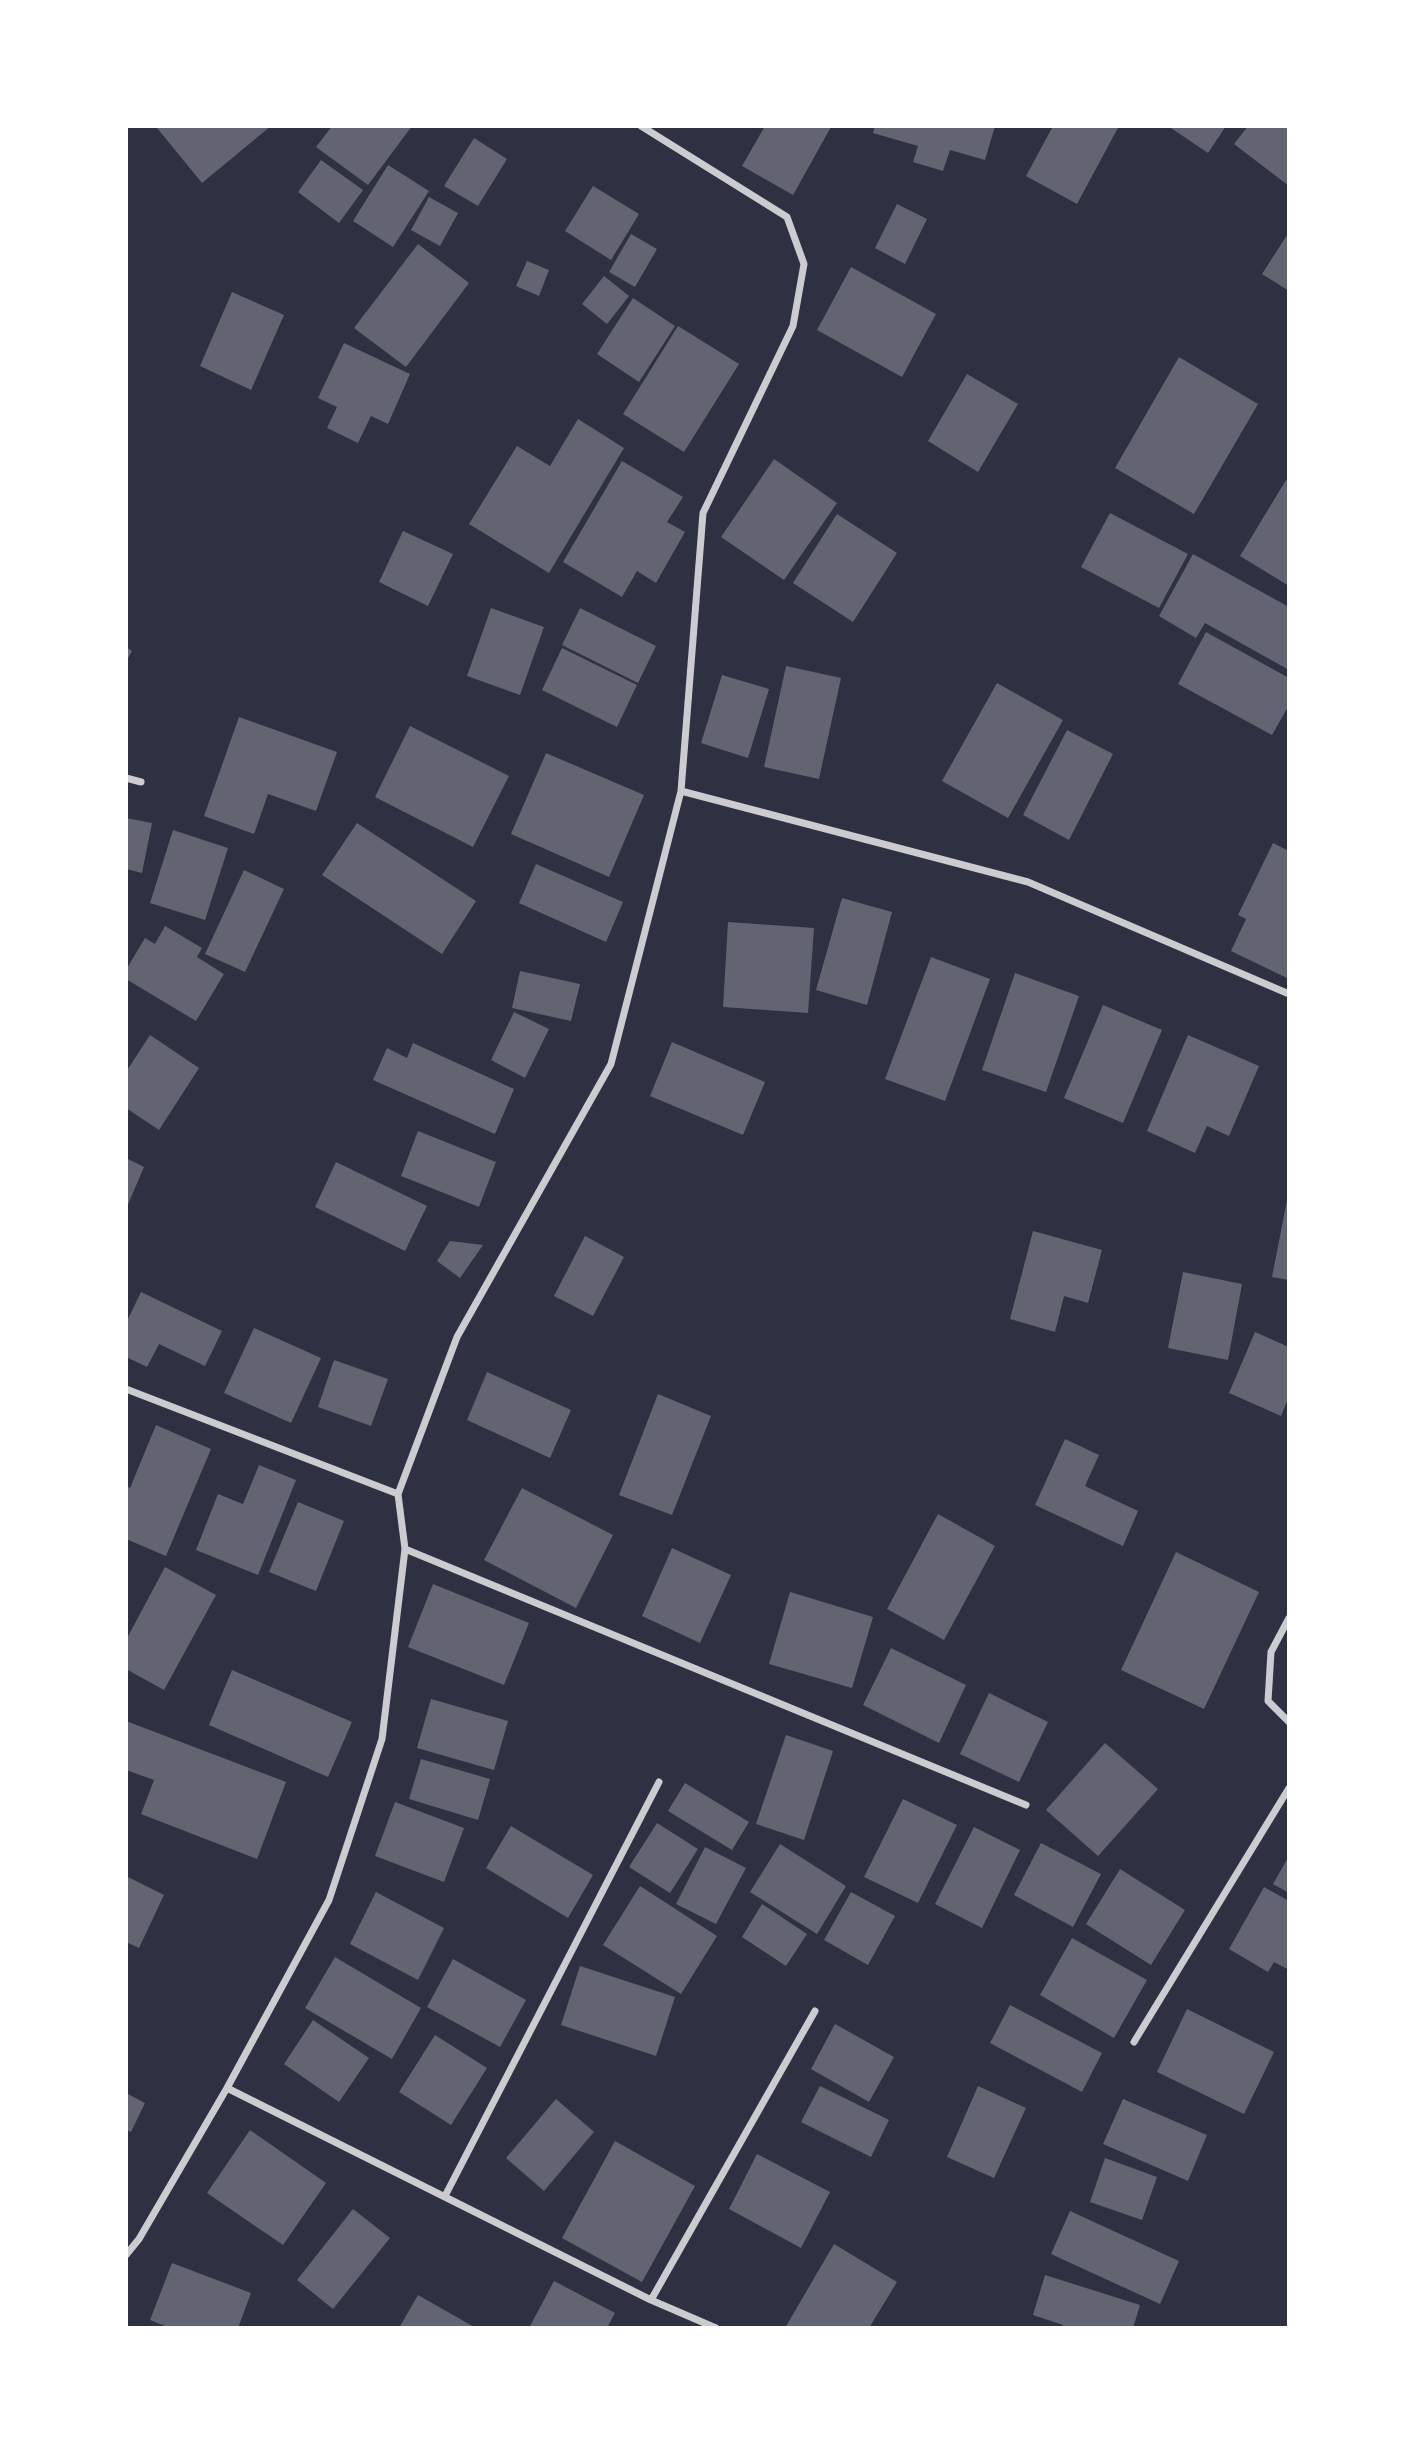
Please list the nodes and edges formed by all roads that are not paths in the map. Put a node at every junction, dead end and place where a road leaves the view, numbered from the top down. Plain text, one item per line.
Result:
1 (641, 126) edge
2 (126, 778) edge
3 (141, 782) dead end
4 (681, 791) junction
5 (1289, 994) edge
6 (126, 1389) edge
7 (398, 1494) junction
8 (405, 1549) junction
9 (1289, 1618) edge
10 (1289, 1722) edge
11 (659, 1782) dead end
12 (1289, 1788) edge
13 (1026, 1805) dead end
14 (815, 2011) dead end
15 (1133, 2042) dead end
16 (227, 2088) junction
17 (445, 2196) junction
18 (126, 2255) edge
19 (651, 2300) junction
20 (716, 2328) edge

1 - 4 street
2 - 3 street
4 - 5 street
4 - 7 street
6 - 7 street
7 - 8 street
8 - 13 street
8 - 16 street
9 - 10 street
11 - 17 street
12 - 15 street
14 - 19 street
16 - 17 street
16 - 18 street
17 - 19 street
19 - 20 street

